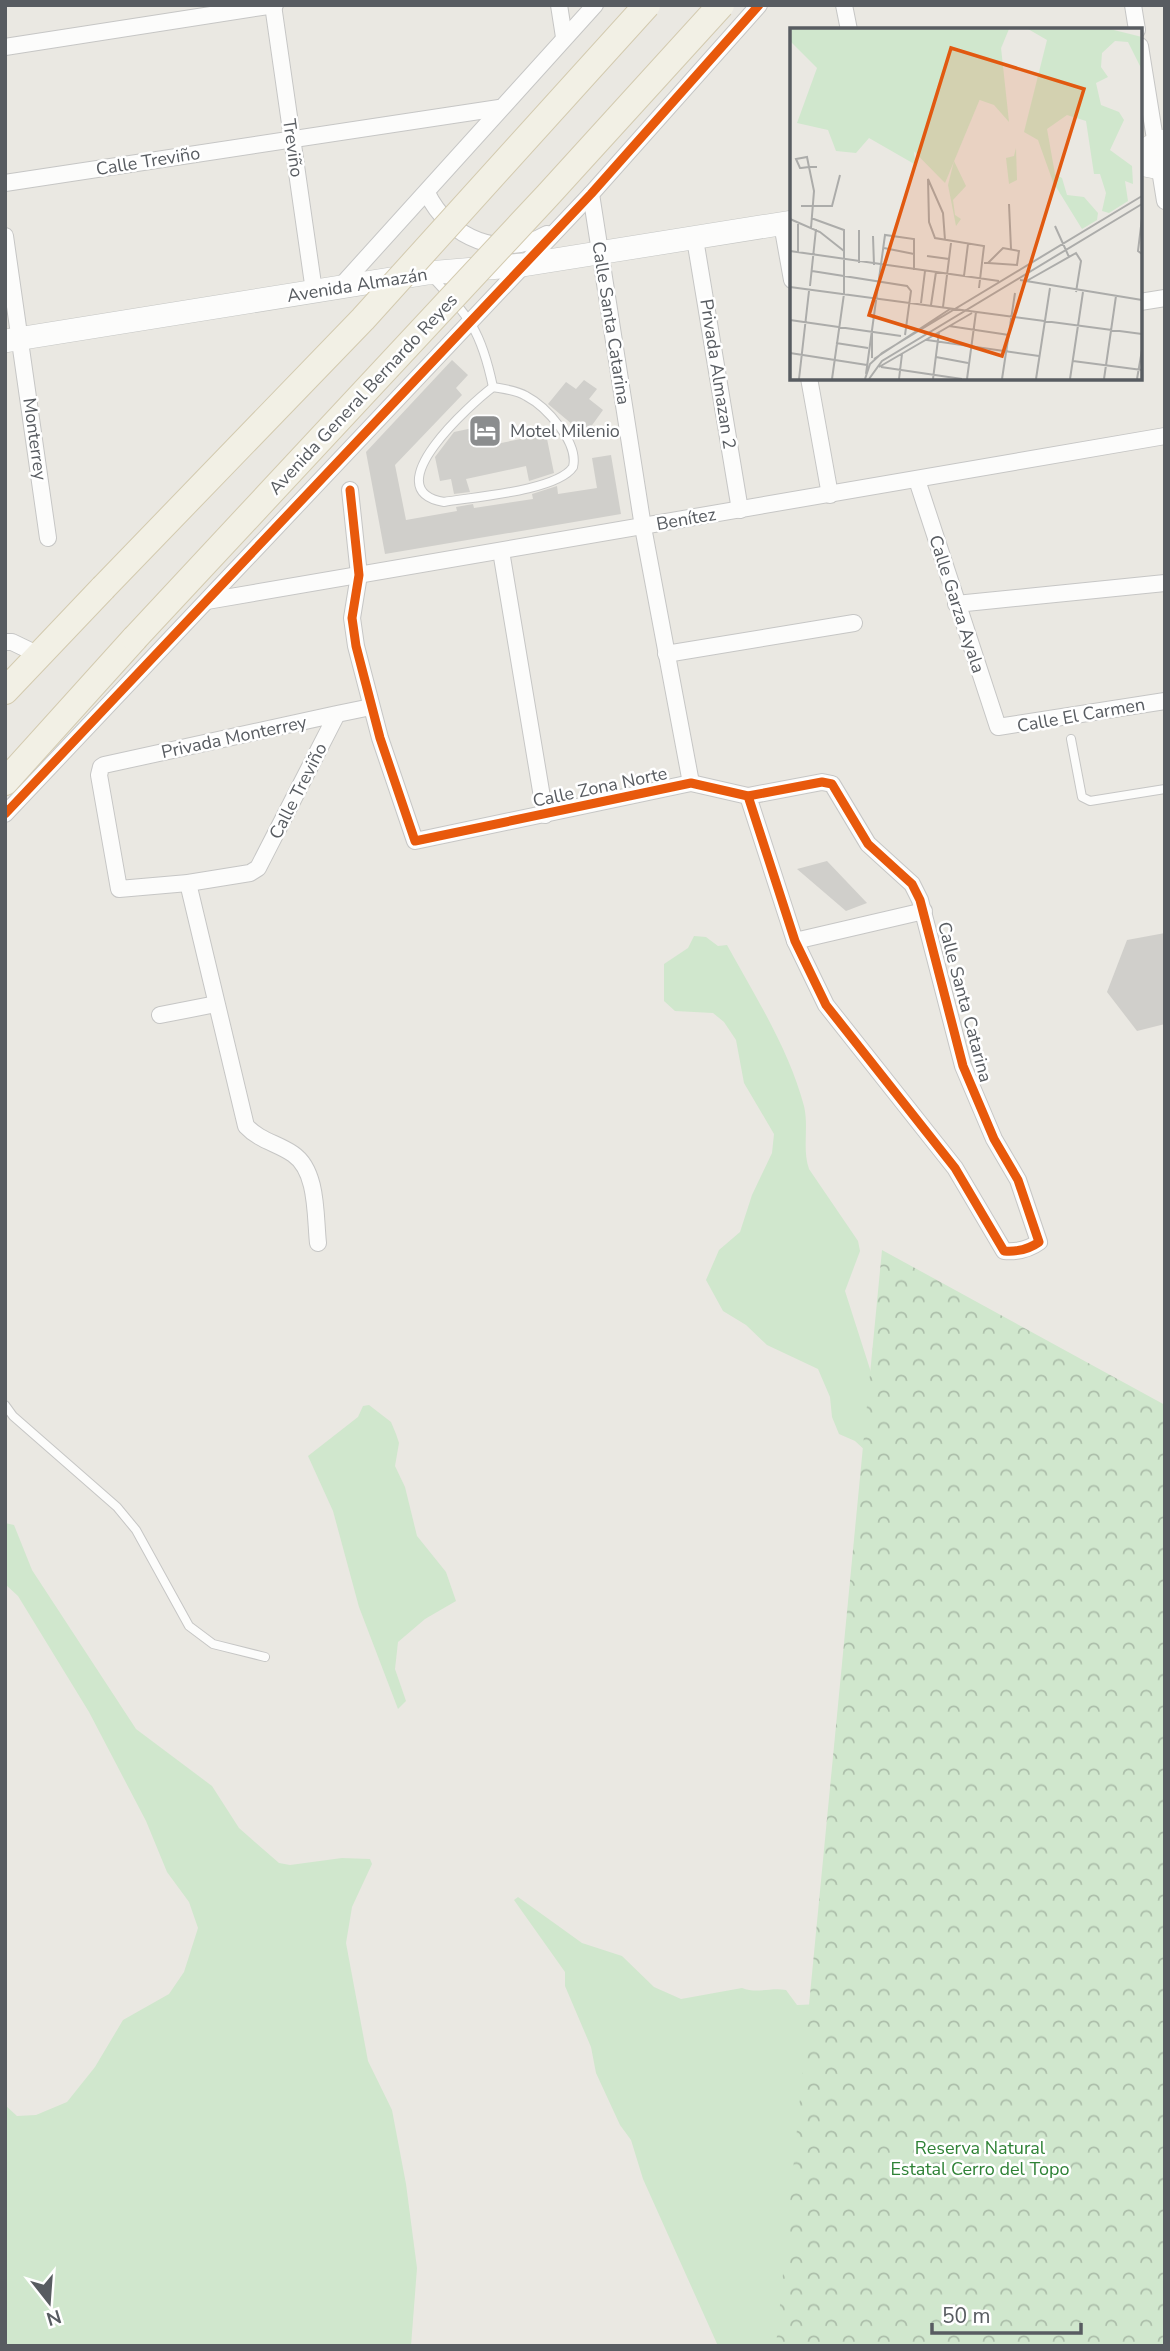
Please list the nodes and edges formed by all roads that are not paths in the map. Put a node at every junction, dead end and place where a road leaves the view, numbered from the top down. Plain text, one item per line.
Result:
1 (273, 5) edge
2 (559, 5) edge
3 (595, 5) edge
4 (647, 5) edge
5 (721, 5) edge
6 (760, 5) edge
7 (844, 5) edge
8 (1133, 5) edge
9 (849, 28) edge
10 (1138, 28) edge
11 (564, 37) junction
12 (5, 47) edge
13 (1142, 60) edge
14 (499, 108) junction
15 (292, 138) junction
16 (1154, 146) edge
17 (1155, 167) edge
18 (5, 183) edge
19 (427, 193) junction
20 (591, 194) junction
21 (1165, 201) edge
22 (787, 223) edge
23 (562, 224) junction
24 (5, 236) edge
25 (695, 239) junction
26 (599, 253) junction
27 (790, 257) edge
28 (523, 265) junction
29 (428, 273) junction
30 (340, 287) junction
31 (314, 292) junction
32 (1165, 298) edge
33 (1142, 302) edge
34 (470, 318) junction
35 (13, 340) edge
36 (809, 380) edge
37 (493, 387) junction
38 (1165, 436) edge
39 (917, 480) junction
40 (349, 490) dead end
41 (830, 495) junction
42 (740, 510) junction
43 (643, 527) junction
44 (48, 538) dead end
45 (501, 551) junction
46 (359, 575) junction
47 (1165, 583) edge
48 (207, 601) junction
49 (957, 604) junction
50 (854, 623) dead end
51 (8, 644) edge
52 (666, 654) junction
53 (39, 655) junction
54 (5, 691) edge
55 (1165, 701) edge
56 (371, 707) junction
57 (337, 714) junction
58 (999, 727) joint
59 (1071, 739) dead end
60 (691, 783) junction
61 (832, 783) joint
62 (10, 789) edge
63 (1165, 789) edge
64 (748, 796) junction
65 (5, 814) edge
66 (544, 815) junction
67 (188, 883) junction
68 (924, 911) junction
69 (795, 941) junction
70 (216, 1004) junction
71 (160, 1016) dead end
72 (318, 1243) dead end
73 (5, 1405) edge
74 (265, 1657) dead end

1 - 12 street
1 - 15 street, Treviño
2 - 11 street
3 - 11 street
4 - 53 main road, bridge
5 - 62 main road, Avenida General Bernardo Reyes, bridge
6 - 20 street
7 - 9 street
8 - 10 street
11 - 14 street
13 - 16 street
14 - 15 street
14 - 19 street
15 - 18 street, Calle Treviño
15 - 31 street, Treviño
16 - 17 street
17 - 21 street
19 - 23 street
19 - 30 street
20 - 23 street
20 - 26 street, Calle Santa Catarina
22 - 25 main road, Avenida Almazán
22 - 27 street
23 - 28 street
24 - 35 street, Monterrey
25 - 26 main road, Avenida Almazán
25 - 42 street, Privada Almazan 2
26 - 28 main road, Avenida Almazán
26 - 43 street, Calle Santa Catarina
28 - 29 main road, Avenida Almazán
28 - 34 street
29 - 30 main road, Avenida Almazán
29 - 34 lane
30 - 31 main road, Avenida Almazán
31 - 35 main road, Avenida Almazán
32 - 33 street
34 - 37 lane
34 - 48 street
35 - 44 street, Monterrey
36 - 41 street
37 - 37 lane
38 - 39 street, Benítez
39 - 41 street, Benítez
39 - 49 street, Calle Garza Ayala
40 - 46 street
41 - 42 street, Benítez
42 - 43 street, Benítez
43 - 45 street, Benítez
43 - 52 street, Calle Santa Catarina
45 - 46 street, Benítez
45 - 66 street
46 - 48 street, Benítez
46 - 56 street
47 - 49 street
48 - 62 street
49 - 58 street, Calle Garza Ayala
50 - 52 street
51 - 53 street
52 - 60 street, Calle Santa Catarina
53 - 54 main road
55 - 58 street, Calle El Carmen
56 - 57 street, Privada Monterrey
56 - 66 street, Calle Zona Norte
57 - 67 street, Calle Treviño
57 - 67 street, Privada Monterrey
59 - 63 lane
60 - 64 street, Calle Zona Norte
60 - 66 street, Calle Zona Norte
61 - 64 street, Calle Zona Norte
61 - 68 street, Calle Santa Catarina
62 - 65 street
64 - 69 street
67 - 70 street
68 - 69 street
68 - 69 street, Calle Santa Catarina
70 - 71 street
70 - 72 street
73 - 74 lane

